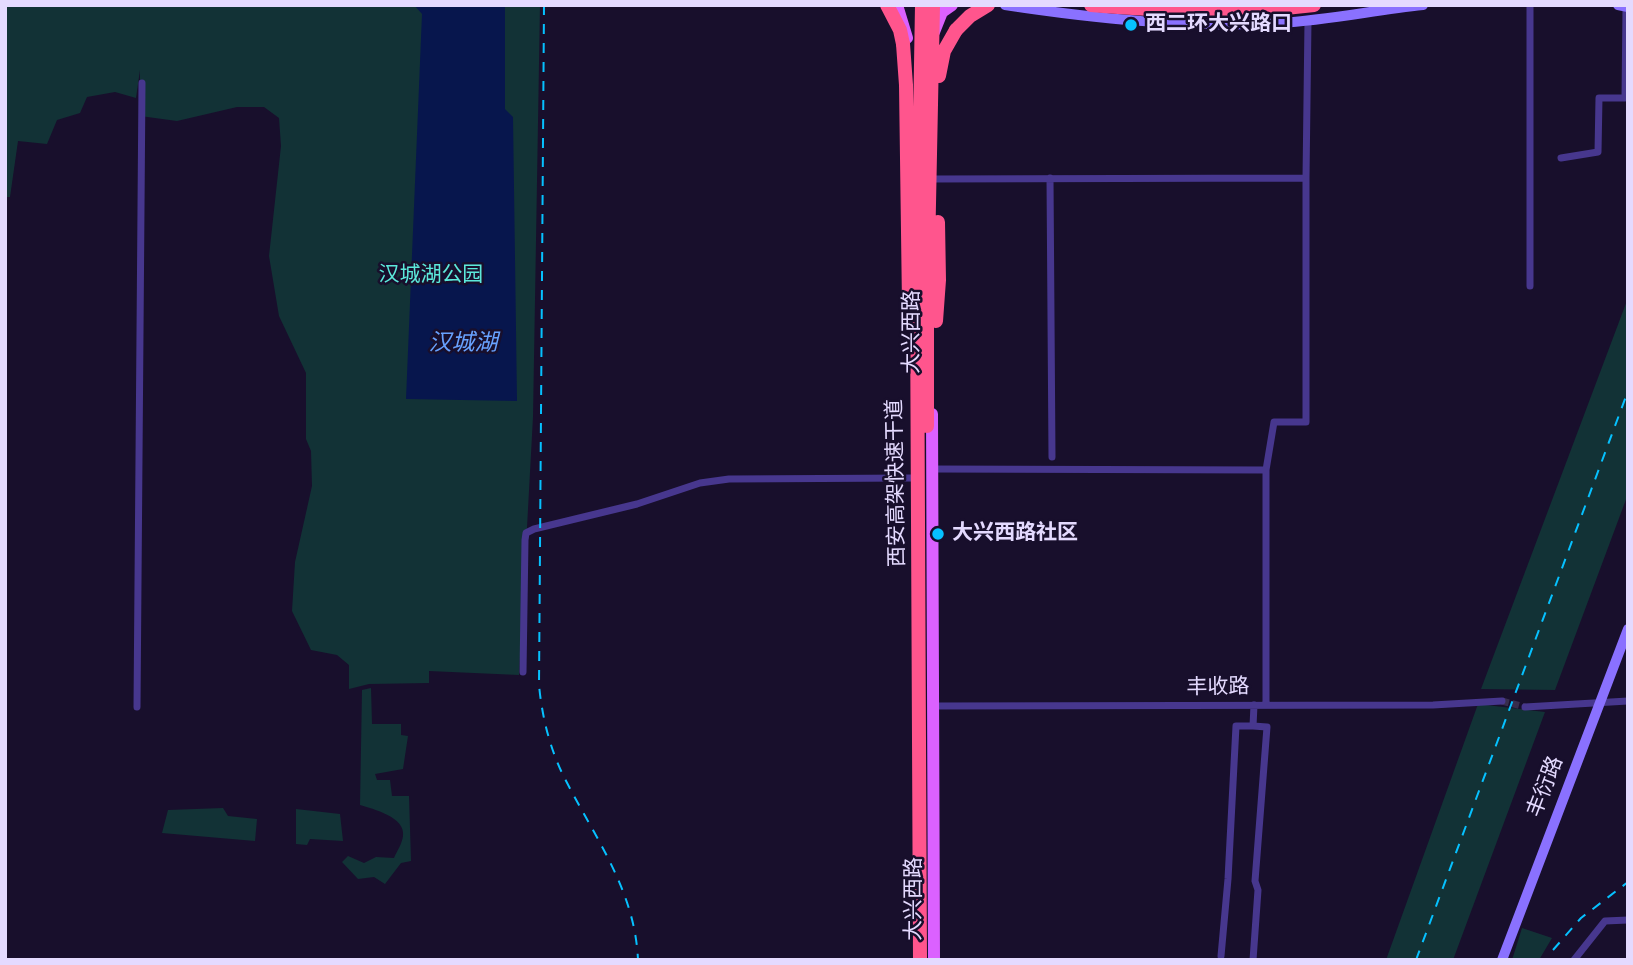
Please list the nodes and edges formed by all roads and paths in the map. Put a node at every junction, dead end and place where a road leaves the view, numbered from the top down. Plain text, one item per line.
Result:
1 (887, 5) edge
2 (897, 5) edge
3 (910, 5) edge
4 (922, 5) edge
5 (933, 5) edge
6 (939, 5) edge
7 (951, 5) edge
8 (988, 5) edge
9 (1005, 5) edge
10 (1091, 5) edge
11 (1314, 5) edge
12 (1423, 5) edge
13 (1530, 5) edge
14 (1624, 6) edge
15 (1308, 21) junction
16 (142, 83) dead end
17 (1561, 158) dead end
18 (1050, 178) junction
19 (1306, 178) junction
20 (933, 179) junction
21 (1531, 286) dead end
22 (922, 399) junction
23 (1052, 457) dead end
24 (933, 469) junction
25 (1266, 470) junction
26 (914, 478) junction
27 (1628, 629) edge
28 (523, 672) dead end
29 (1502, 701) tunnel mouth
30 (1628, 701) edge
31 (1599, 703) junction
32 (1254, 705) junction
33 (1266, 705) junction
34 (933, 706) junction
35 (1525, 707) tunnel mouth
36 (137, 708) dead end
37 (1253, 726) junction
38 (1628, 920) edge
39 (1221, 956) dead end
40 (917, 960) edge
41 (928, 960) edge
42 (934, 960) edge
43 (1254, 960) edge
44 (1502, 960) edge
45 (1574, 960) edge

1 - 22 highway, bridge
2 - 26 main road, 大兴西路
3 - 6 main road
4 - 22 highway, 西安高架快速干道, bridge
5 - 22 highway, 西安高架快速干道, bridge
7 - 20 main road, 大兴西路
8 - 22 highway, bridge
9 - 15 main road
10 - 11 highway
12 - 15 main road
13 - 21 street
14 - 17 street
15 - 19 street
16 - 36 street
18 - 19 street
18 - 20 street
18 - 23 street
19 - 25 street
20 - 24 main road, 大兴西路
22 - 40 highway, 西安高架快速干道, bridge
22 - 41 highway, 西安高架快速干道, bridge
24 - 25 street
24 - 34 main road, 大兴西路
25 - 33 street
26 - 28 street
26 - 40 main road, 大兴西路
27 - 31 main road, 丰衍路
29 - 33 street, 丰收路
30 - 31 street
31 - 35 street
31 - 44 main road, 丰衍路
32 - 33 street, 丰收路
32 - 34 street, 丰收路
32 - 37 street
34 - 42 main road, 大兴西路
37 - 39 street
37 - 43 street
38 - 45 street

